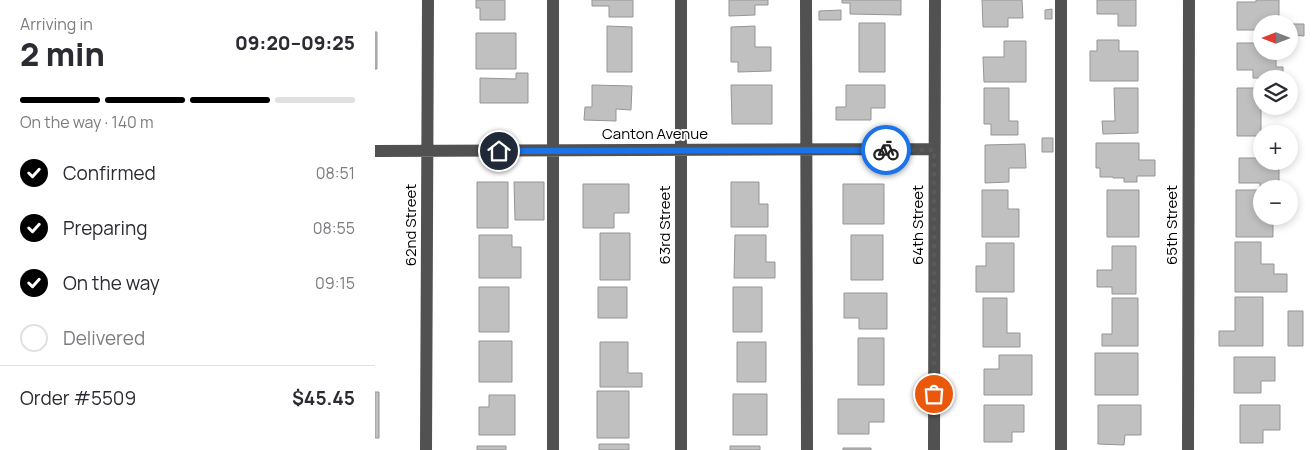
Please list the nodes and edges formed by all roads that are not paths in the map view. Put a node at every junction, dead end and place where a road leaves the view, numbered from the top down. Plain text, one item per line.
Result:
1 (428, 0) edge
2 (553, 0) edge
3 (681, 0) edge
4 (806, 0) edge
5 (935, 0) edge
6 (1061, 0) edge
7 (1189, 0) edge
8 (806, 150) junction
9 (934, 150) junction
10 (375, 151) edge
11 (552, 151) junction
12 (681, 151) junction
13 (427, 152) junction
14 (426, 450) edge
15 (553, 450) edge
16 (681, 450) edge
17 (807, 450) edge
18 (934, 450) edge
19 (1061, 450) edge
20 (1188, 450) edge

1 - 13 street, 62nd Street
2 - 11 street
3 - 12 street, 63rd Street
4 - 8 street
5 - 9 street, 64th Street
6 - 19 street
7 - 20 street, 65th Street
8 - 9 street, Canton Avenue
8 - 12 street, Canton Avenue
8 - 17 street
9 - 18 street, 64th Street
10 - 13 street, Canton Avenue
11 - 12 street, Canton Avenue
11 - 13 street, Canton Avenue
11 - 15 street
12 - 16 street, 63rd Street
13 - 14 street, 62nd Street

